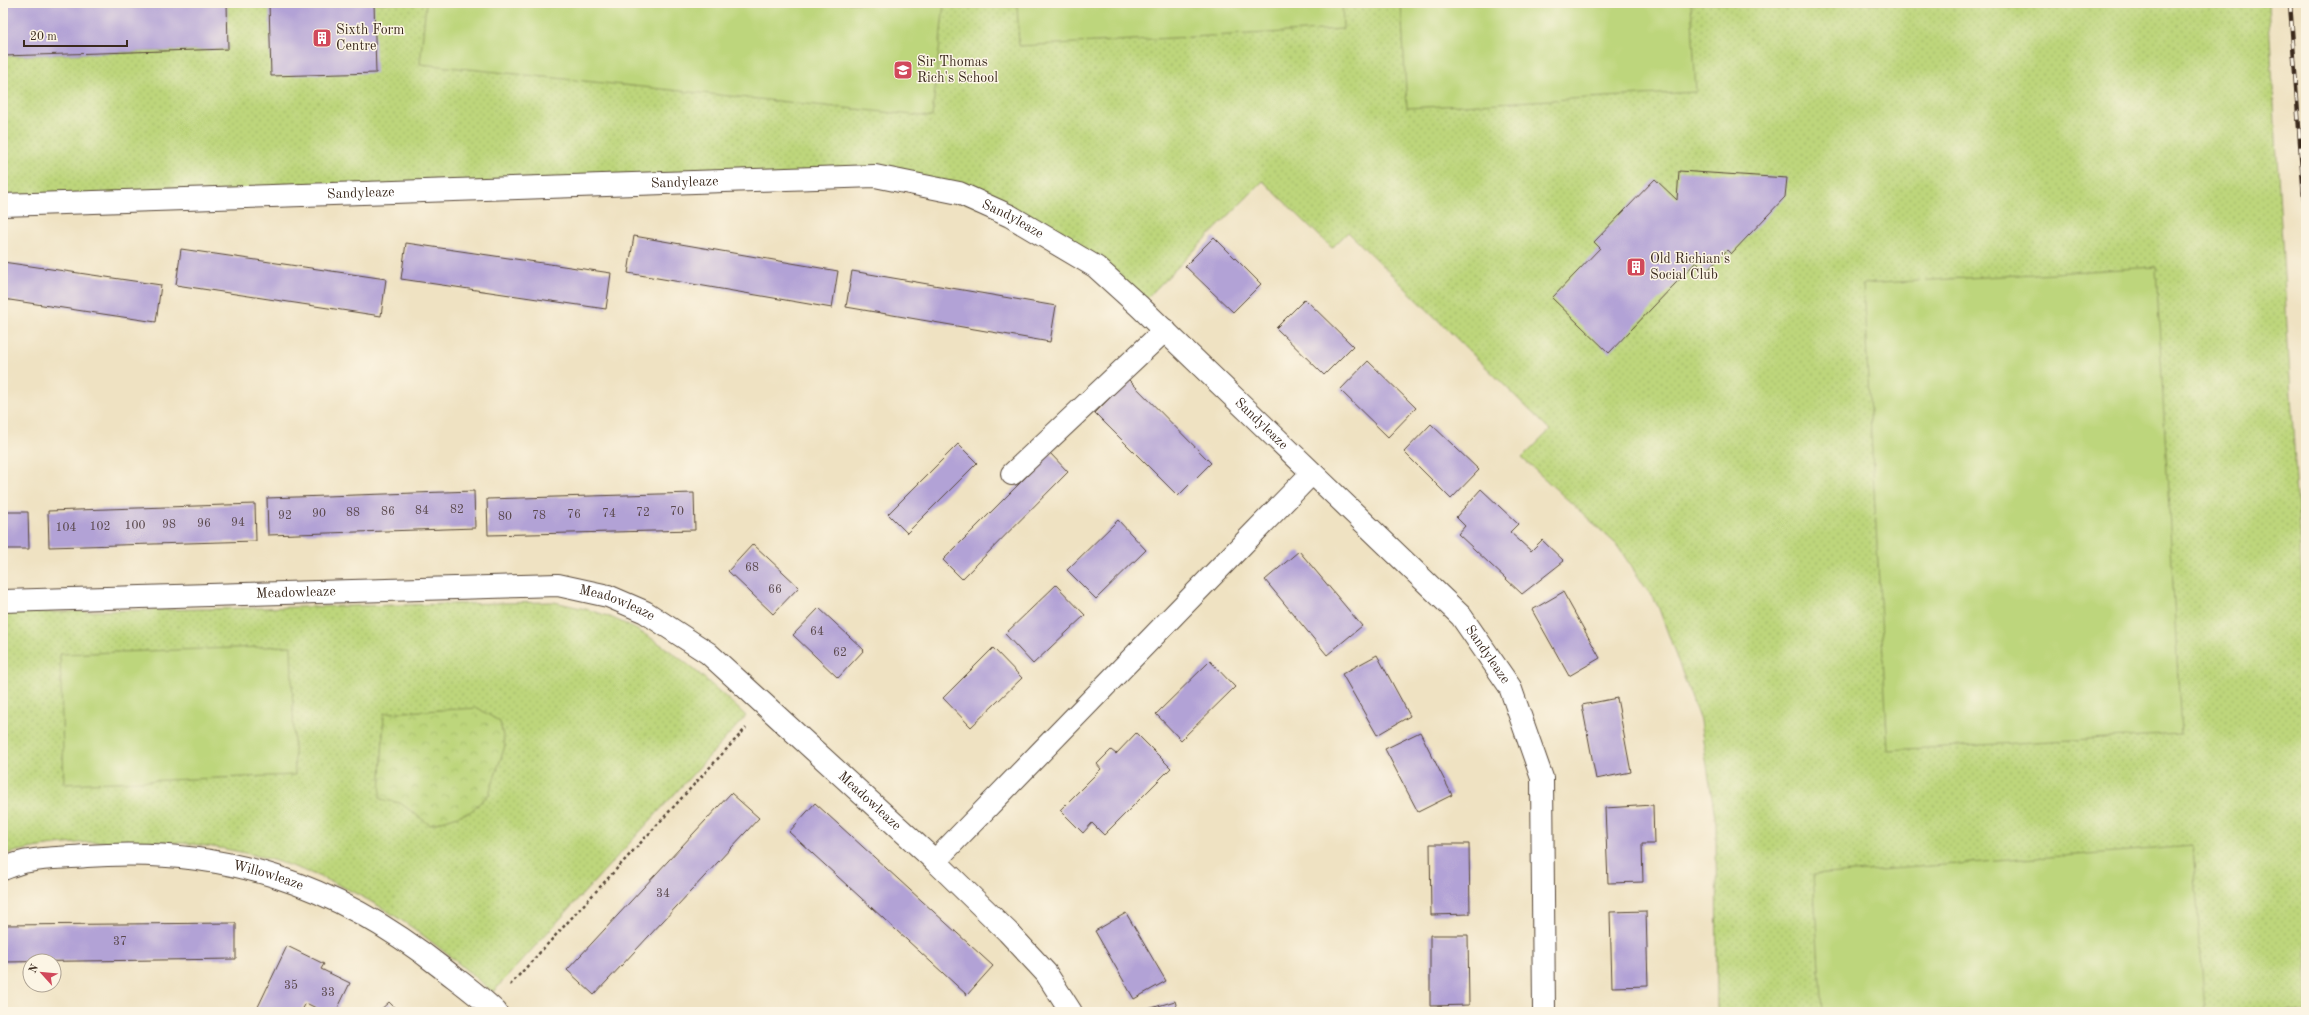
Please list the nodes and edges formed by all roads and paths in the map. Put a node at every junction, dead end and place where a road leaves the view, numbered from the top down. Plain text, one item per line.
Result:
1 (3, 205) edge
2 (1165, 330) junction
3 (1312, 473) junction
4 (1012, 474) dead end
5 (3, 601) edge
6 (766, 705) junction
7 (935, 860) junction
8 (3, 869) edge
9 (494, 1009) edge
10 (1071, 1012) edge
11 (1544, 1012) edge

1 - 2 street, Sandyleaze
2 - 3 street, Sandyleaze
2 - 4 street
3 - 7 street
3 - 11 street, Sandyleaze
5 - 6 street, Meadowleaze
6 - 7 street, Meadowleaze
6 - 9 path
7 - 10 street, Meadowleaze
8 - 9 street, Willowleaze

